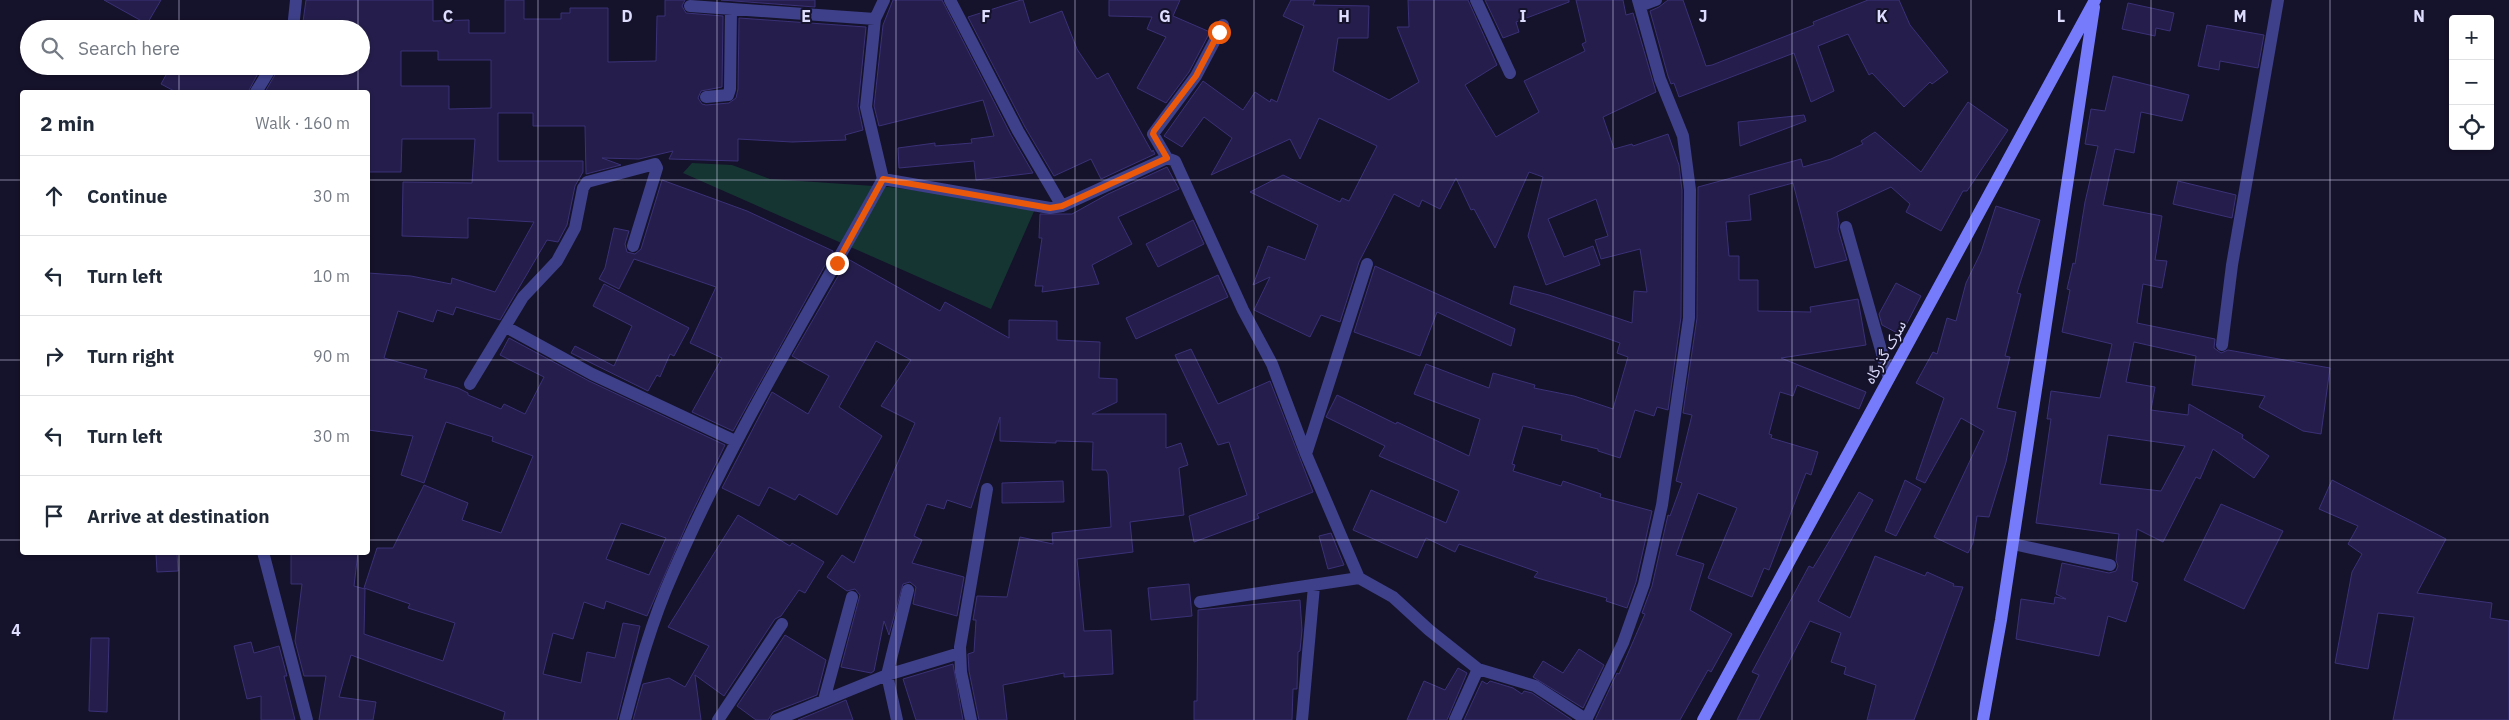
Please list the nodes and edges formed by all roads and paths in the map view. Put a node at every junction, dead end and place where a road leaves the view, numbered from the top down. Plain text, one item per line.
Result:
1 (296, 0) edge
2 (884, 0) edge
3 (950, 0) edge
4 (1476, 0) edge
5 (1656, 0) edge
6 (2095, 0) edge
7 (2278, 0) edge
8 (1639, 3) edge
9 (690, 6) dead end
10 (731, 9) junction
11 (876, 18) junction
12 (293, 20) edge
13 (1222, 25) dead end
14 (1510, 73) dead end
15 (266, 75) edge
16 (257, 90) edge
17 (706, 97) dead end
18 (1167, 158) junction
19 (883, 179) junction
20 (1062, 206) junction
21 (1846, 226) dead end
22 (633, 246) dead end
23 (1367, 264) dead end
24 (506, 327) junction
25 (2222, 345) dead end
26 (1889, 378) junction
27 (470, 384) dead end
28 (735, 441) junction
29 (1306, 454) junction
30 (987, 489) dead end
31 (2012, 544) junction
32 (265, 555) edge
33 (2110, 565) dead end
34 (1358, 578) junction
35 (1314, 586) junction
36 (908, 590) dead end
37 (852, 597) dead end
38 (1200, 602) dead end
39 (782, 624) dead end
40 (960, 653) junction
41 (1478, 669) junction
42 (887, 675) junction
43 (824, 700) junction
44 (307, 720) edge
45 (625, 720) edge
46 (718, 720) edge
47 (776, 720) edge
48 (897, 720) edge
49 (971, 720) edge
50 (1302, 720) edge
51 (1455, 720) edge
52 (1586, 720) edge
53 (1702, 720) edge
54 (1983, 720) edge

1 - 12 street
2 - 11 street
3 - 20 street
4 - 14 street
5 - 8 street
6 - 26 street, سرک گذرگاه
6 - 31 street
7 - 25 street
8 - 52 street
9 - 10 street
10 - 11 street
10 - 17 street
11 - 19 street
13 - 18 street
15 - 16 street
18 - 20 street
18 - 29 street
19 - 20 street
19 - 28 street
21 - 26 street
22 - 24 street
23 - 29 street
24 - 27 street
24 - 28 street
26 - 53 street, سرک گذرگاه
28 - 45 street
29 - 34 street
30 - 40 street
31 - 33 street
31 - 54 street
32 - 44 street
34 - 35 street
34 - 41 street
35 - 38 street
35 - 50 street
36 - 42 street
37 - 43 street
39 - 46 street
40 - 42 street
40 - 49 street
41 - 51 street
41 - 52 street
42 - 43 street
42 - 48 street
43 - 47 street

